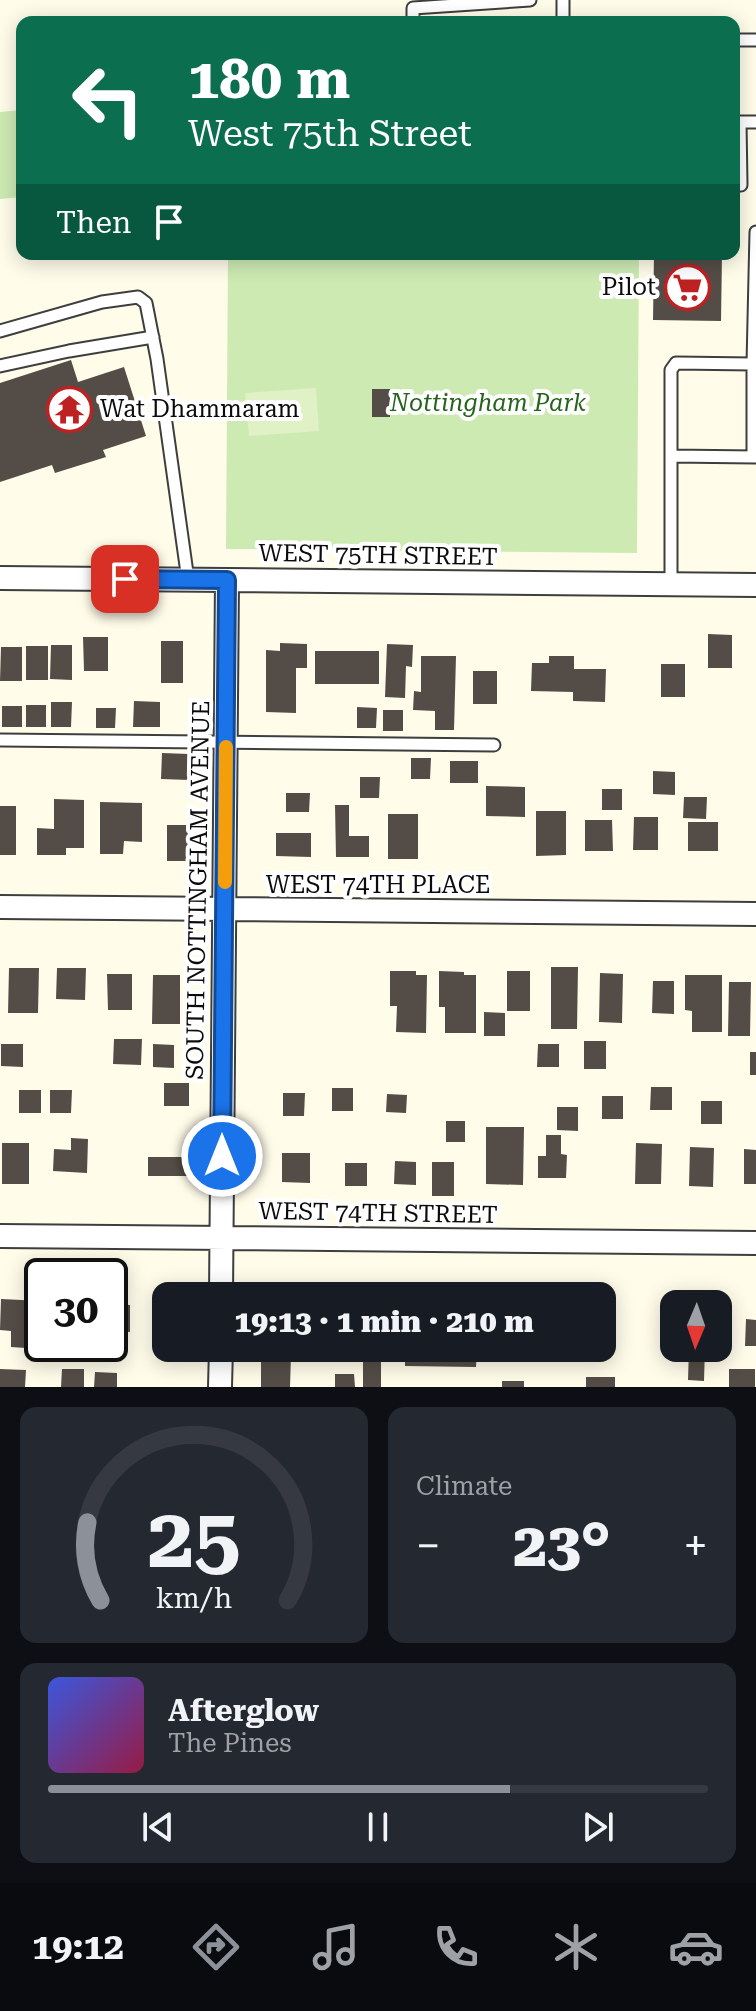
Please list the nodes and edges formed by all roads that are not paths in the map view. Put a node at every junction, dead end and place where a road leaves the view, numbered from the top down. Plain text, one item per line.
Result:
1 (530, 0) edge
2 (413, 16) edge
3 (740, 122) edge
4 (740, 185) edge
5 (756, 232) edge
6 (755, 266) edge
7 (755, 296) edge
8 (755, 322) edge
9 (0, 331) edge
10 (153, 337) junction
11 (755, 349) edge
12 (0, 366) edge
13 (754, 373) edge
14 (754, 405) edge
15 (671, 456) junction
16 (754, 457) edge
17 (0, 578) edge
18 (188, 580) junction
19 (227, 580) junction
20 (671, 584) junction
21 (756, 585) edge
22 (0, 740) edge
23 (226, 742) junction
24 (494, 745) dead end
25 (0, 907) edge
26 (224, 909) junction
27 (756, 914) edge
28 (0, 1236) edge
29 (221, 1238) junction
30 (756, 1243) edge
31 (221, 1282) edge
32 (221, 1362) edge
33 (220, 1387) edge

1 - 2 lane
3 - 4 lane
5 - 6 lane
6 - 7 lane
7 - 8 lane
8 - 11 lane
9 - 10 lane
10 - 12 lane
10 - 18 lane
11 - 13 lane
13 - 14 lane
13 - 15 lane
14 - 16 lane
15 - 16 lane
15 - 20 lane
17 - 18 street, WEST 75TH STREET
18 - 19 street, WEST 75TH STREET
19 - 20 street, WEST 75TH STREET
19 - 23 street, SOUTH NOTTINGHAM AVENUE
20 - 21 street, WEST 75TH STREET
22 - 23 lane
23 - 24 lane
23 - 26 street, SOUTH NOTTINGHAM AVENUE
25 - 26 street, WEST 74TH PLACE
26 - 27 street, WEST 74TH PLACE
26 - 29 street, SOUTH NOTTINGHAM AVENUE
28 - 29 street, WEST 74TH STREET
29 - 30 street, WEST 74TH STREET
29 - 31 street, SOUTH NOTTINGHAM AVENUE
32 - 33 street

